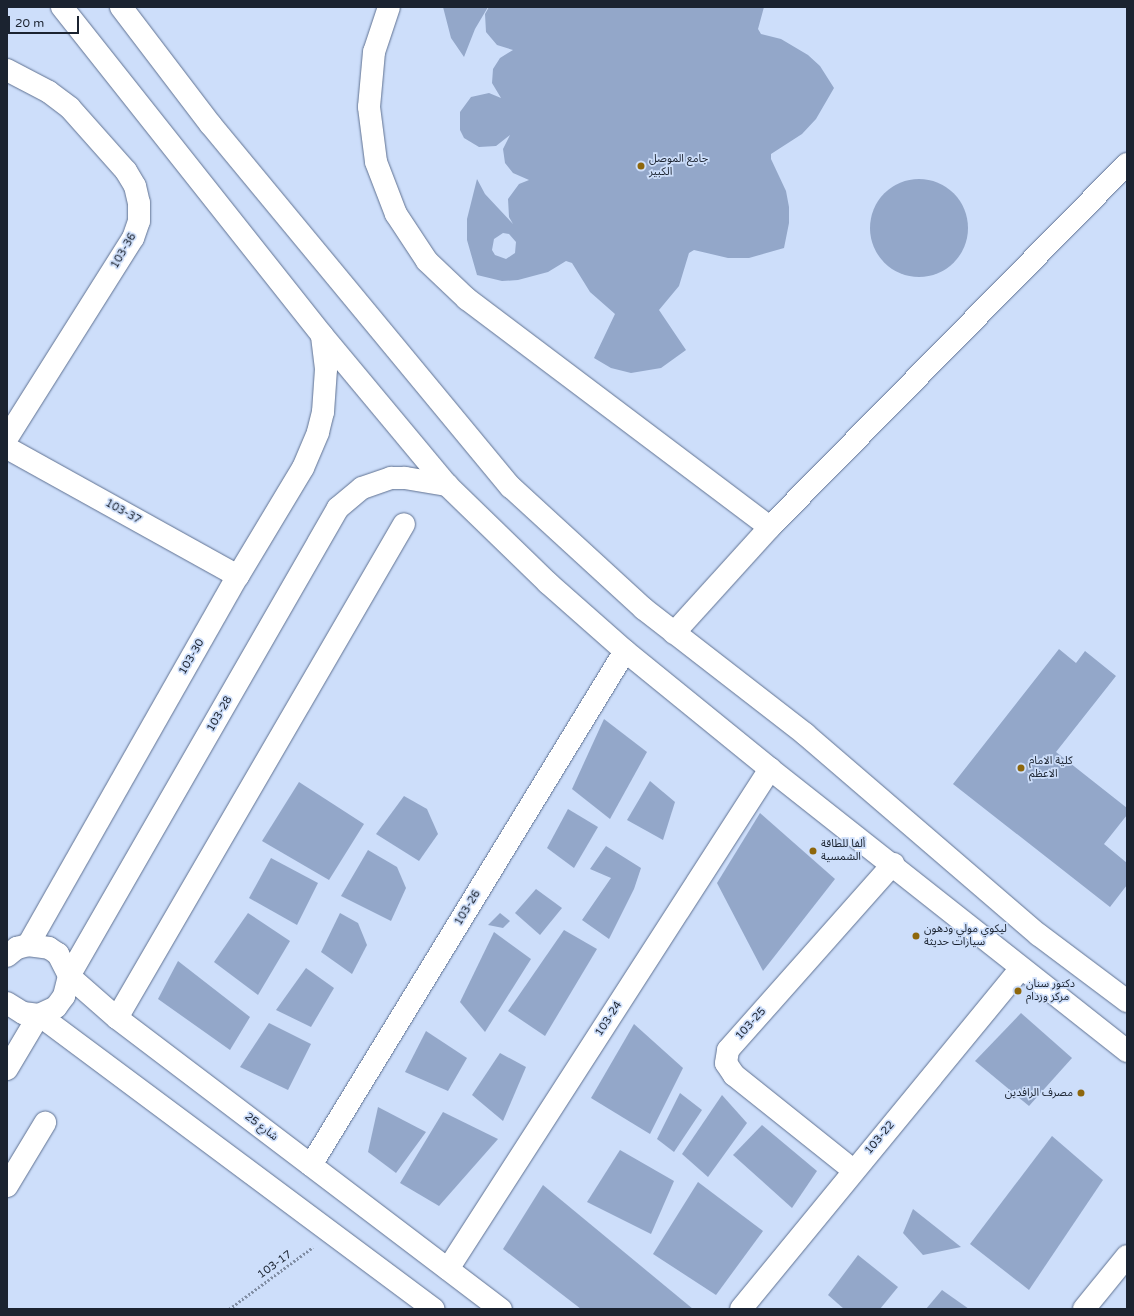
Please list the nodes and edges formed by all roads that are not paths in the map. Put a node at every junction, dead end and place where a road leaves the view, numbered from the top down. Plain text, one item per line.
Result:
1 (62, 7) edge
2 (121, 7) edge
3 (389, 7) edge
4 (7, 70) edge
5 (1127, 164) edge
6 (322, 335) junction
7 (7, 438) edge
8 (7, 448) edge
9 (447, 485) junction
10 (404, 524) dead end
11 (770, 527) junction
12 (238, 576) junction
13 (674, 633) junction
14 (625, 651) junction
15 (770, 770) junction
16 (893, 864) junction
17 (28, 944) junction
18 (7, 956) edge
19 (1021, 968) junction
20 (68, 976) junction
21 (1127, 1001) edge
22 (7, 1003) edge
23 (39, 1014) junction
24 (117, 1018) junction
25 (1127, 1051) edge
26 (7, 1069) edge
27 (45, 1123) dead end
28 (311, 1165) junction
29 (853, 1170) junction
30 (7, 1186) edge
31 (1127, 1256) edge
32 (448, 1269) junction
33 (425, 1307) edge
34 (501, 1309) edge
35 (741, 1309) edge
36 (1084, 1309) edge

1 - 6 street
2 - 13 street
3 - 11 street
4 - 7 street, 103-36
5 - 11 street
6 - 9 street
6 - 12 street, 103-30
8 - 12 street, 103-37
9 - 14 street
9 - 20 street, 103-28
10 - 24 street
11 - 13 street
12 - 17 street, 103-30
13 - 21 street
14 - 15 street
14 - 28 street, 103-26
15 - 16 street
15 - 32 street, 103-24
16 - 19 street
16 - 29 street, 103-25
17 - 18 street
17 - 20 street, شارع 25
19 - 25 street
19 - 29 street, 103-22
20 - 23 street, 103-28
20 - 24 street, شارع 25
22 - 23 street
23 - 26 street
23 - 33 street
24 - 28 street, شارع 25
27 - 30 street
28 - 32 street, شارع 25
29 - 35 street, 103-22
31 - 36 street
32 - 34 street, شارع 25

